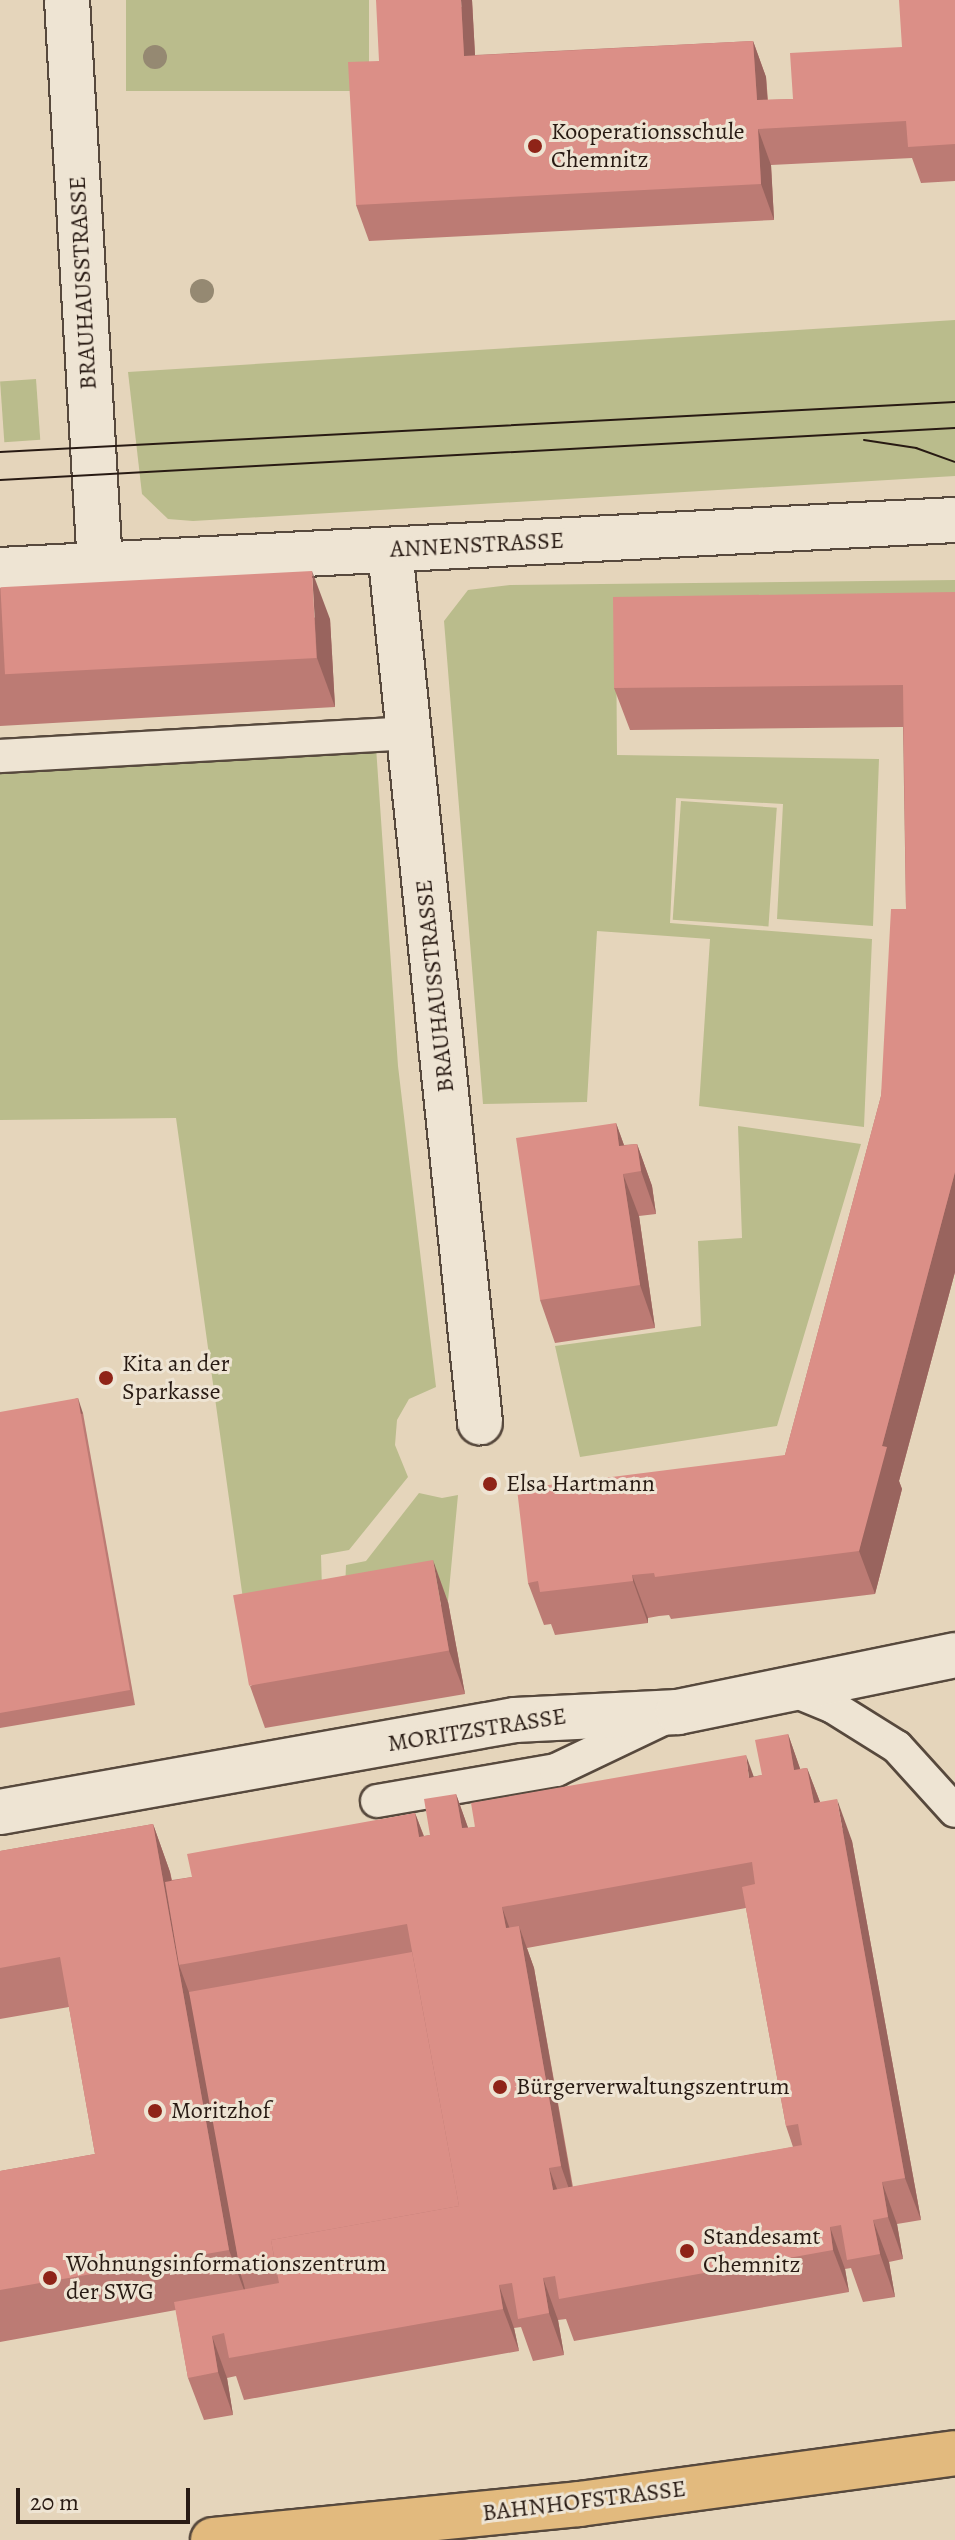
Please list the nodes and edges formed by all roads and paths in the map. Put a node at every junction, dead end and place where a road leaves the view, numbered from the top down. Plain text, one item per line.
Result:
1 (67, 0) edge
2 (955, 520) edge
3 (390, 550) junction
4 (100, 565) junction
5 (0, 570) edge
6 (409, 733) junction
7 (0, 756) edge
8 (480, 1422) dead end
9 (955, 1655) edge
10 (792, 1690) junction
11 (678, 1712) junction
12 (377, 1801) dead end
13 (955, 1811) edge
14 (0, 1812) edge
15 (955, 2453) edge
16 (213, 2540) edge

1 - 4 street, BRAUHAUSSTRASSE
2 - 3 street, ANNENSTRASSE
3 - 4 street, ANNENSTRASSE
3 - 6 street, BRAUHAUSSTRASSE
4 - 5 street, ANNENSTRASSE
6 - 7 lane
6 - 8 street, BRAUHAUSSTRASSE
9 - 10 street, MORITZSTRASSE
10 - 11 street, MORITZSTRASSE
10 - 13 lane
11 - 12 lane
11 - 14 street, MORITZSTRASSE
15 - 16 main road, BAHNHOFSTRASSE

